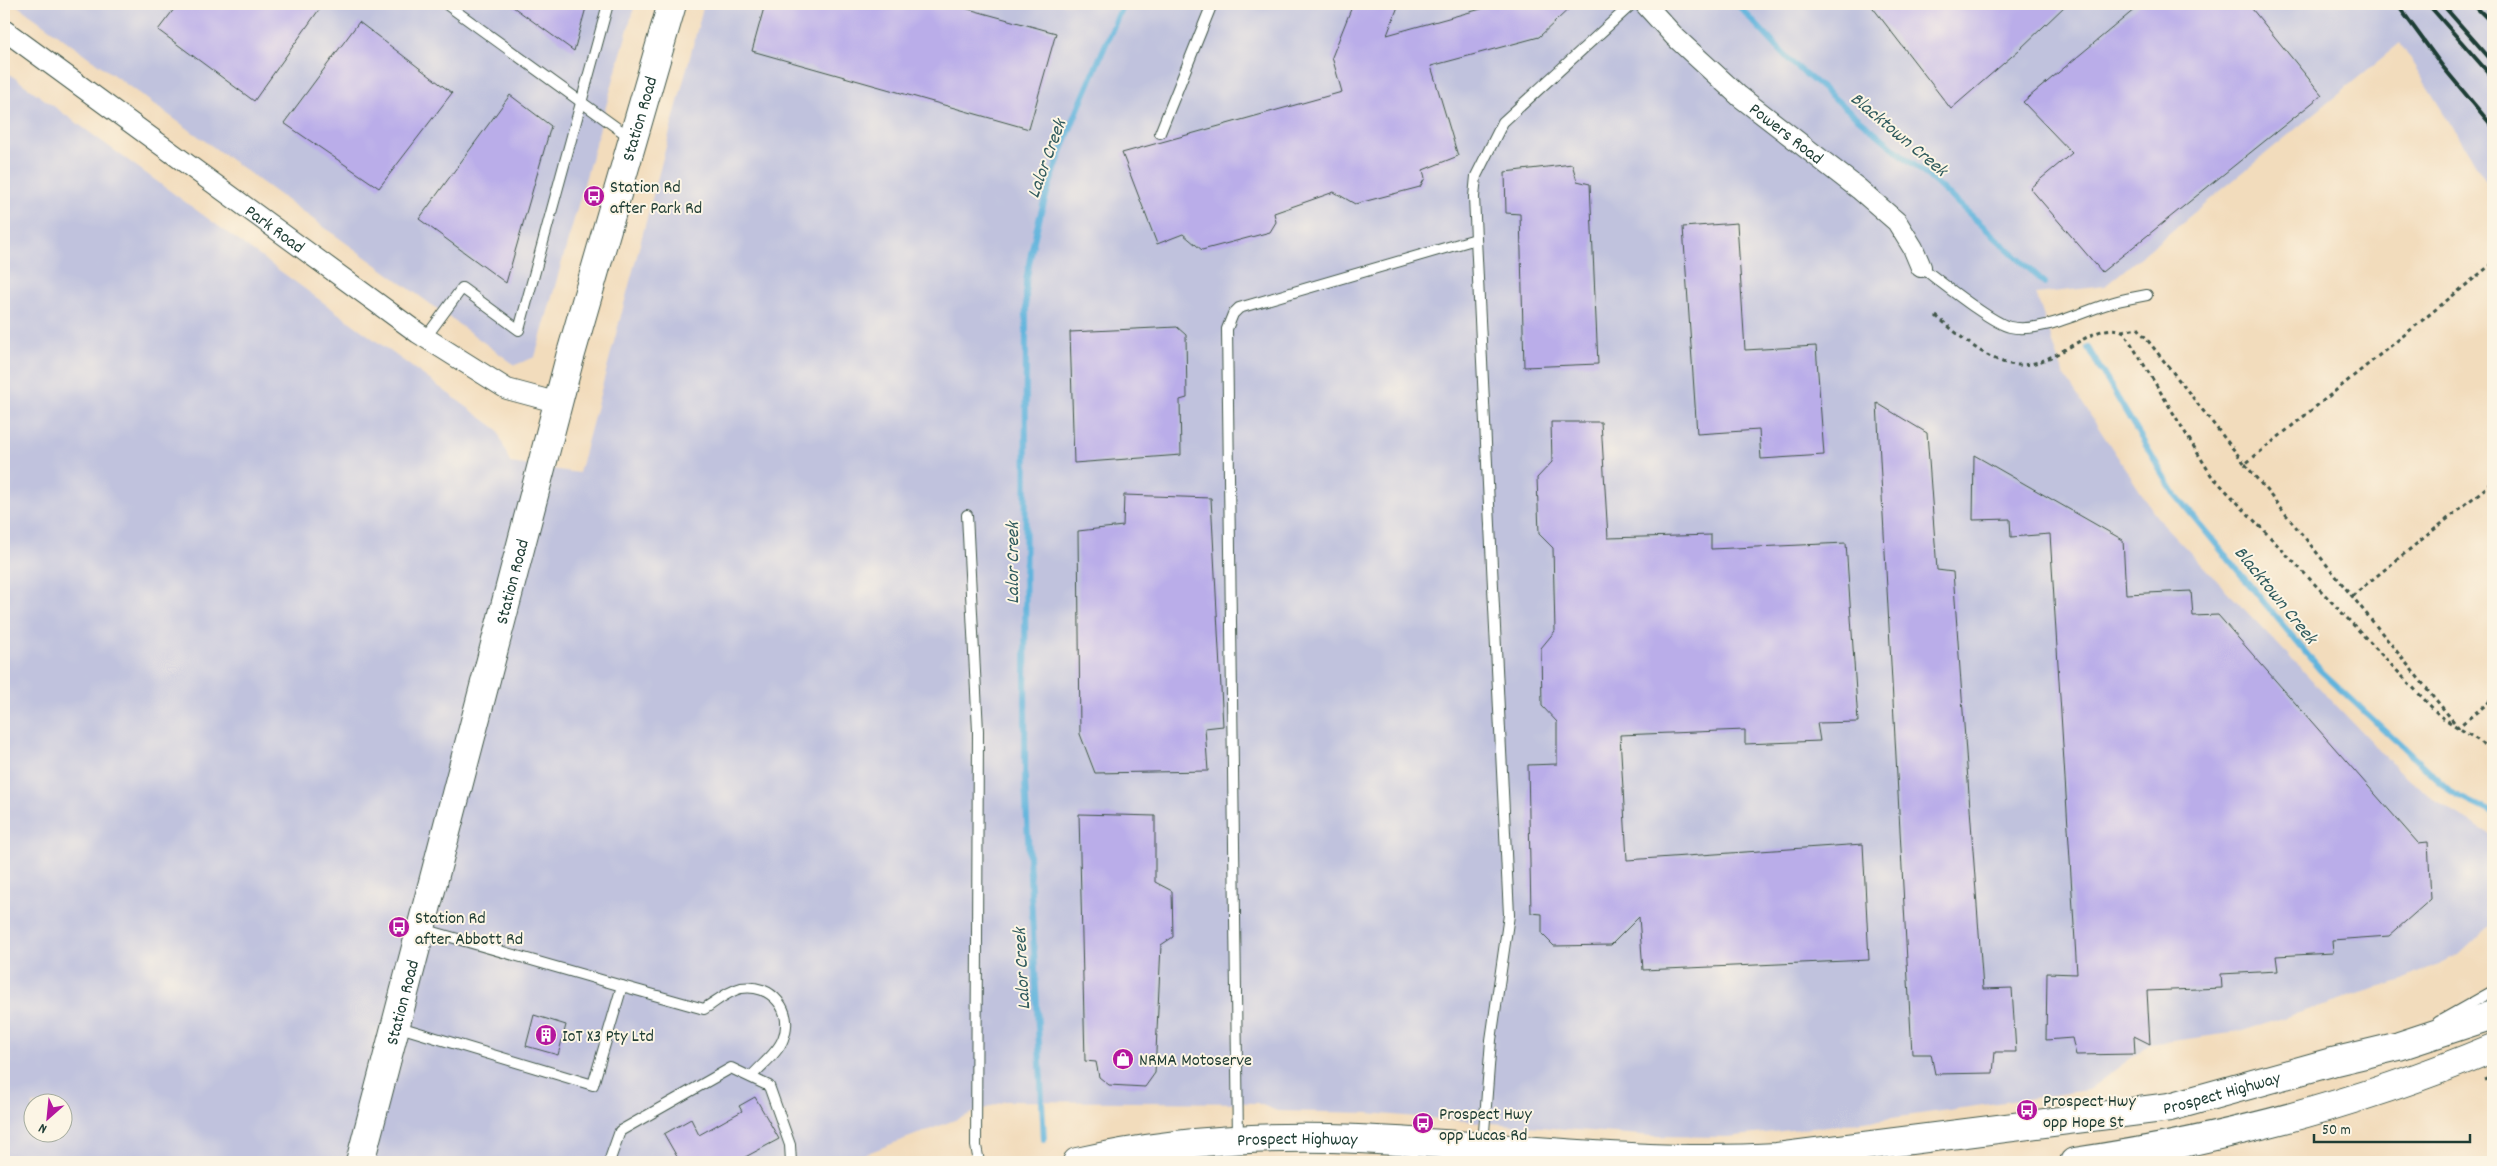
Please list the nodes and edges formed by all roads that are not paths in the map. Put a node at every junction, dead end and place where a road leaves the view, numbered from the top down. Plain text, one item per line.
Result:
1 (446, 4) edge
2 (608, 4) edge
3 (672, 4) edge
4 (1212, 4) edge
5 (1632, 4) edge
6 (1645, 4) edge
7 (4, 30) edge
8 (581, 102) junction
9 (1160, 133) dead end
10 (634, 140) junction
11 (1476, 239) junction
12 (1921, 267) joint
13 (2147, 295) dead end
14 (426, 337) junction
15 (559, 402) junction
16 (967, 515) dead end
17 (419, 928) junction
18 (622, 986) junction
19 (2493, 991) edge
20 (2493, 1015) edge
21 (395, 1025) junction
22 (2399, 1046) junction
23 (2493, 1048) edge
24 (2493, 1059) edge
25 (2430, 1075) junction
26 (751, 1077) junction
27 (1238, 1140) junction
28 (1483, 1149) junction
29 (1777, 1159) edge
30 (360, 1162) edge
31 (609, 1162) edge
32 (791, 1162) edge
33 (980, 1162) edge
34 (1077, 1162) edge
35 (2076, 1162) edge

1 - 8 lane
2 - 8 lane
3 - 10 main road, Station Road
4 - 9 lane
5 - 11 lane
6 - 12 street, Powers Road
7 - 14 street, Park Road
8 - 10 lane
8 - 14 lane
10 - 15 main road, Station Road
11 - 27 lane
11 - 28 lane
12 - 13 lane
14 - 15 street, Park Road
15 - 17 main road, Station Road
16 - 33 lane
17 - 18 lane
17 - 21 main road, Station Road
18 - 21 lane
18 - 26 lane
19 - 22 lane
20 - 22 main road, Prospect Highway
21 - 30 main road, Station Road
22 - 29 main road, Prospect Highway
23 - 25 main road
24 - 25 street
25 - 35 main road
26 - 31 lane
26 - 32 lane
27 - 28 main road, Prospect Highway
27 - 34 main road, Prospect Highway
28 - 29 main road, Prospect Highway

